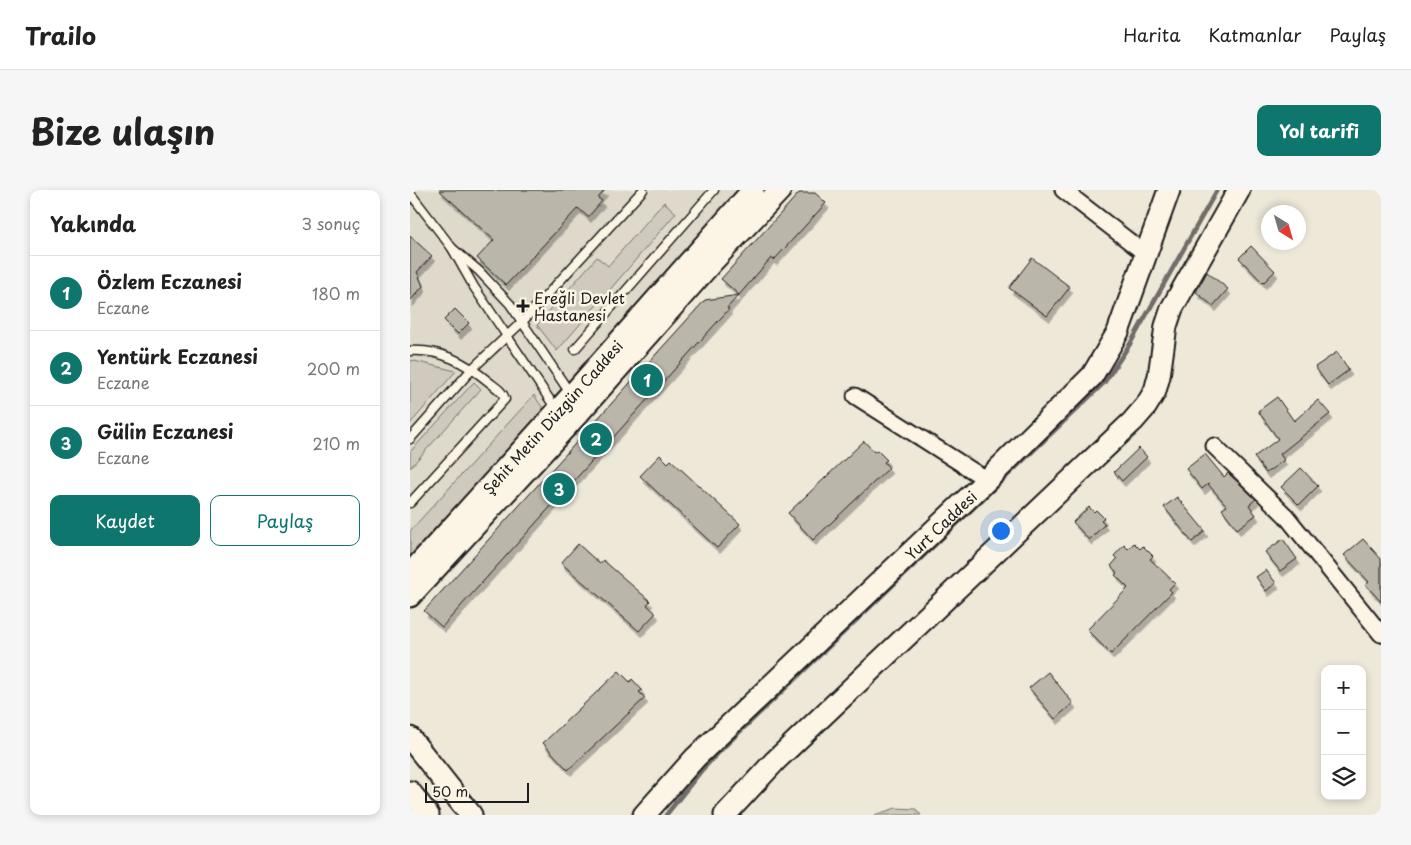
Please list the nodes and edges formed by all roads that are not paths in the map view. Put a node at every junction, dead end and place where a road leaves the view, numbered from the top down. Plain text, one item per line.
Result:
1 (643, 190) edge
2 (714, 190) edge
3 (753, 190) edge
4 (780, 190) edge
5 (1063, 190) edge
6 (1169, 190) edge
7 (1240, 190) edge
8 (410, 193) edge
9 (452, 248) junction
10 (1147, 255) junction
11 (523, 321) junction
12 (507, 336) junction
13 (575, 349) dead end
14 (410, 351) edge
15 (473, 368) junction
16 (572, 395) junction
17 (855, 396) dead end
18 (566, 414) junction
19 (410, 439) edge
20 (1214, 446) dead end
21 (987, 480) junction
22 (410, 503) edge
23 (410, 574) edge
24 (410, 596) edge
25 (1381, 634) edge
26 (410, 738) edge
27 (410, 792) edge
28 (428, 815) edge
29 (471, 815) edge
30 (644, 815) edge
31 (725, 815) edge

1 - 11 lane
2 - 13 lane
3 - 16 street, Şehit Metin Düzgün Caddesi
4 - 18 street, Şehit Metin Düzgün Caddesi
5 - 10 street
6 - 10 street, Yurt Caddesi
7 - 31 street
8 - 9 lane
9 - 11 lane
9 - 12 lane
10 - 21 street, Yurt Caddesi
11 - 12 lane
11 - 16 lane
12 - 15 lane
12 - 18 lane
14 - 15 lane
15 - 19 lane
15 - 22 lane
16 - 18 street, Şehit Metin Düzgün Caddesi
17 - 21 street
18 - 23 street, Şehit Metin Düzgün Caddesi
18 - 24 street, Şehit Metin Düzgün Caddesi
20 - 25 street
21 - 30 street, Yurt Caddesi
26 - 29 street
27 - 28 street

